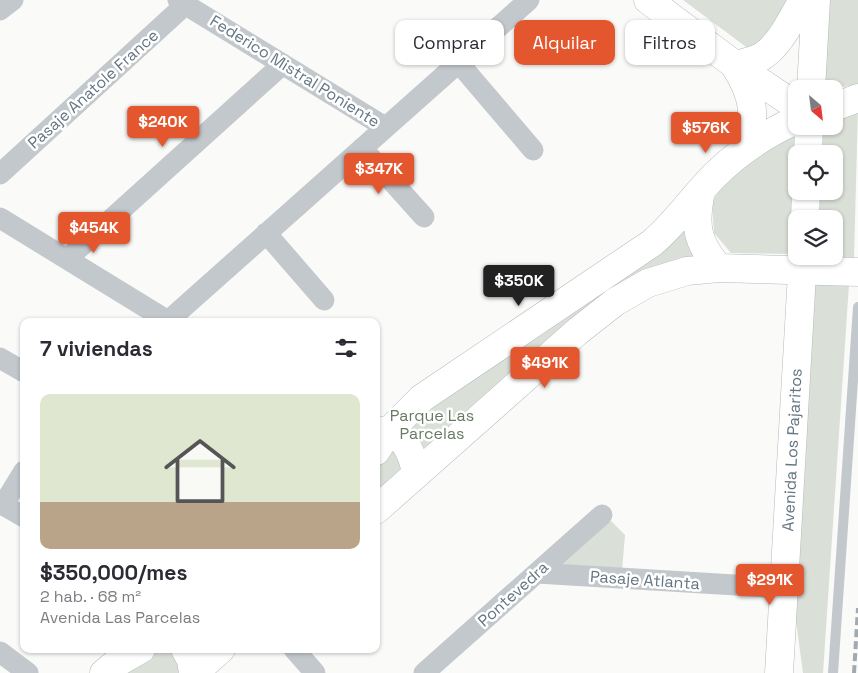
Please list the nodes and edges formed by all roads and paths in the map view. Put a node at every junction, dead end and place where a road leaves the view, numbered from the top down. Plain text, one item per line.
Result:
1 (13, 0) edge
2 (529, 0) edge
3 (648, 0) edge
4 (803, 0) edge
5 (816, 0) edge
6 (182, 2) edge
7 (0, 10) edge
8 (504, 22) edge
9 (283, 64) junction
10 (455, 65) edge
11 (461, 65) edge
12 (734, 65) junction
13 (812, 80) edge
14 (858, 98) edge
15 (788, 101) edge
16 (843, 103) edge
17 (788, 125) edge
18 (385, 127) junction
19 (362, 148) junction
20 (745, 149) junction
21 (534, 150) dead end
22 (0, 174) edge
23 (701, 191) junction
24 (424, 217) dead end
25 (0, 218) edge
26 (266, 233) junction
27 (67, 258) junction
28 (788, 265) edge
29 (803, 265) edge
30 (810, 265) edge
31 (719, 268) junction
32 (858, 272) edge
33 (324, 300) dead end
34 (858, 307) edge
35 (163, 318) edge
36 (171, 318) edge
37 (0, 358) edge
38 (20, 370) edge
39 (380, 438) edge
40 (416, 474) junction
41 (20, 477) edge
42 (2, 504) edge
43 (380, 506) edge
44 (20, 515) edge
45 (602, 515) dead end
46 (536, 573) junction
47 (784, 588) junction
48 (0, 652) edge
49 (134, 653) edge
50 (187, 653) edge
51 (216, 653) edge
52 (298, 653) edge
53 (28, 673) edge
54 (104, 673) edge
55 (193, 673) edge
56 (315, 673) edge
57 (424, 673) edge
58 (779, 673) edge
59 (833, 673) edge

1 - 7 street
2 - 8 street
3 - 12 street
4 - 12 street
5 - 13 street
6 - 9 street, Federico Mistral Poniente
6 - 22 street, Pasaje Anatole France
9 - 18 street, Federico Mistral Poniente
9 - 27 street
10 - 18 street
11 - 21 street
12 - 15 street
12 - 20 street
14 - 16 street
17 - 20 street
18 - 19 street
19 - 24 street
19 - 26 street
20 - 23 street
23 - 31 street
23 - 39 street
25 - 27 street
26 - 33 street
26 - 36 street
27 - 35 street
28 - 31 street
29 - 47 street, Avenida Los Pajaritos
30 - 32 street
31 - 40 street
34 - 59 lane
37 - 38 street
39 - 40 street
40 - 43 street
41 - 42 street
42 - 44 street
45 - 46 street, Pontevedra
46 - 47 street, Pasaje Atlanta
46 - 57 street, Pontevedra
47 - 58 street, Avenida Los Pajaritos
48 - 53 street
49 - 54 street
50 - 55 street
51 - 55 street
52 - 56 street

